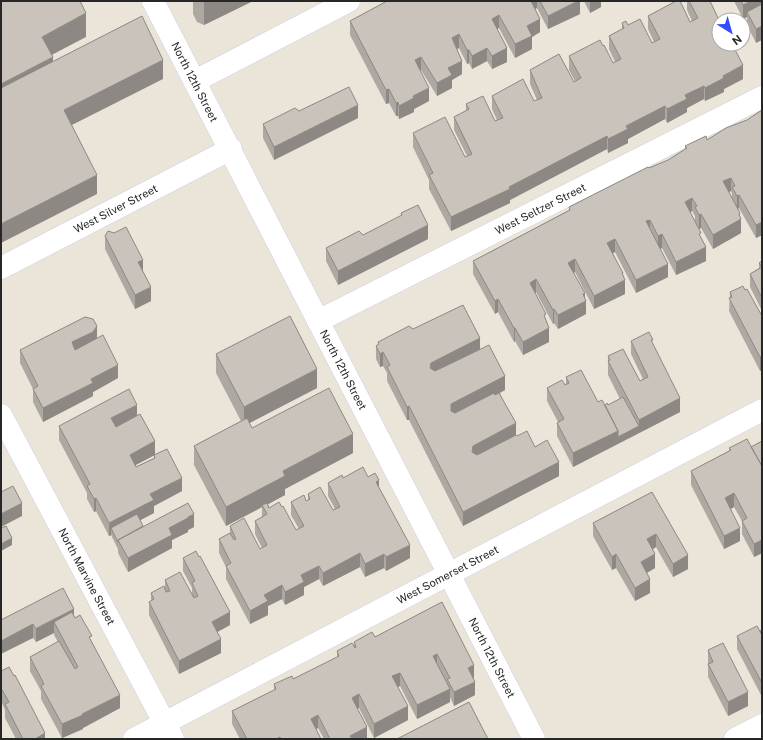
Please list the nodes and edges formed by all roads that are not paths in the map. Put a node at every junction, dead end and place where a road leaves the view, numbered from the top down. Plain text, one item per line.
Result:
1 (153, 1) edge
2 (349, 1) edge
3 (195, 81) junction
4 (762, 97) edge
5 (231, 149) junction
6 (1, 268) edge
7 (318, 321) junction
8 (762, 410) edge
9 (1, 415) edge
10 (449, 573) junction
11 (762, 725) edge
12 (169, 731) edge
13 (134, 739) edge
14 (534, 739) edge
15 (735, 739) edge

1 - 3 street, North 12th Street
2 - 3 street
3 - 5 street, North 12th Street
4 - 7 street, West Seltzer Street
5 - 6 street, West Silver Street
5 - 7 street, North 12th Street
7 - 10 street, North 12th Street
8 - 10 street, West Somerset Street
9 - 12 street, North Marvine Street
10 - 12 street, West Somerset Street
10 - 14 street, North 12th Street
11 - 15 street
12 - 13 street, West Somerset Street

